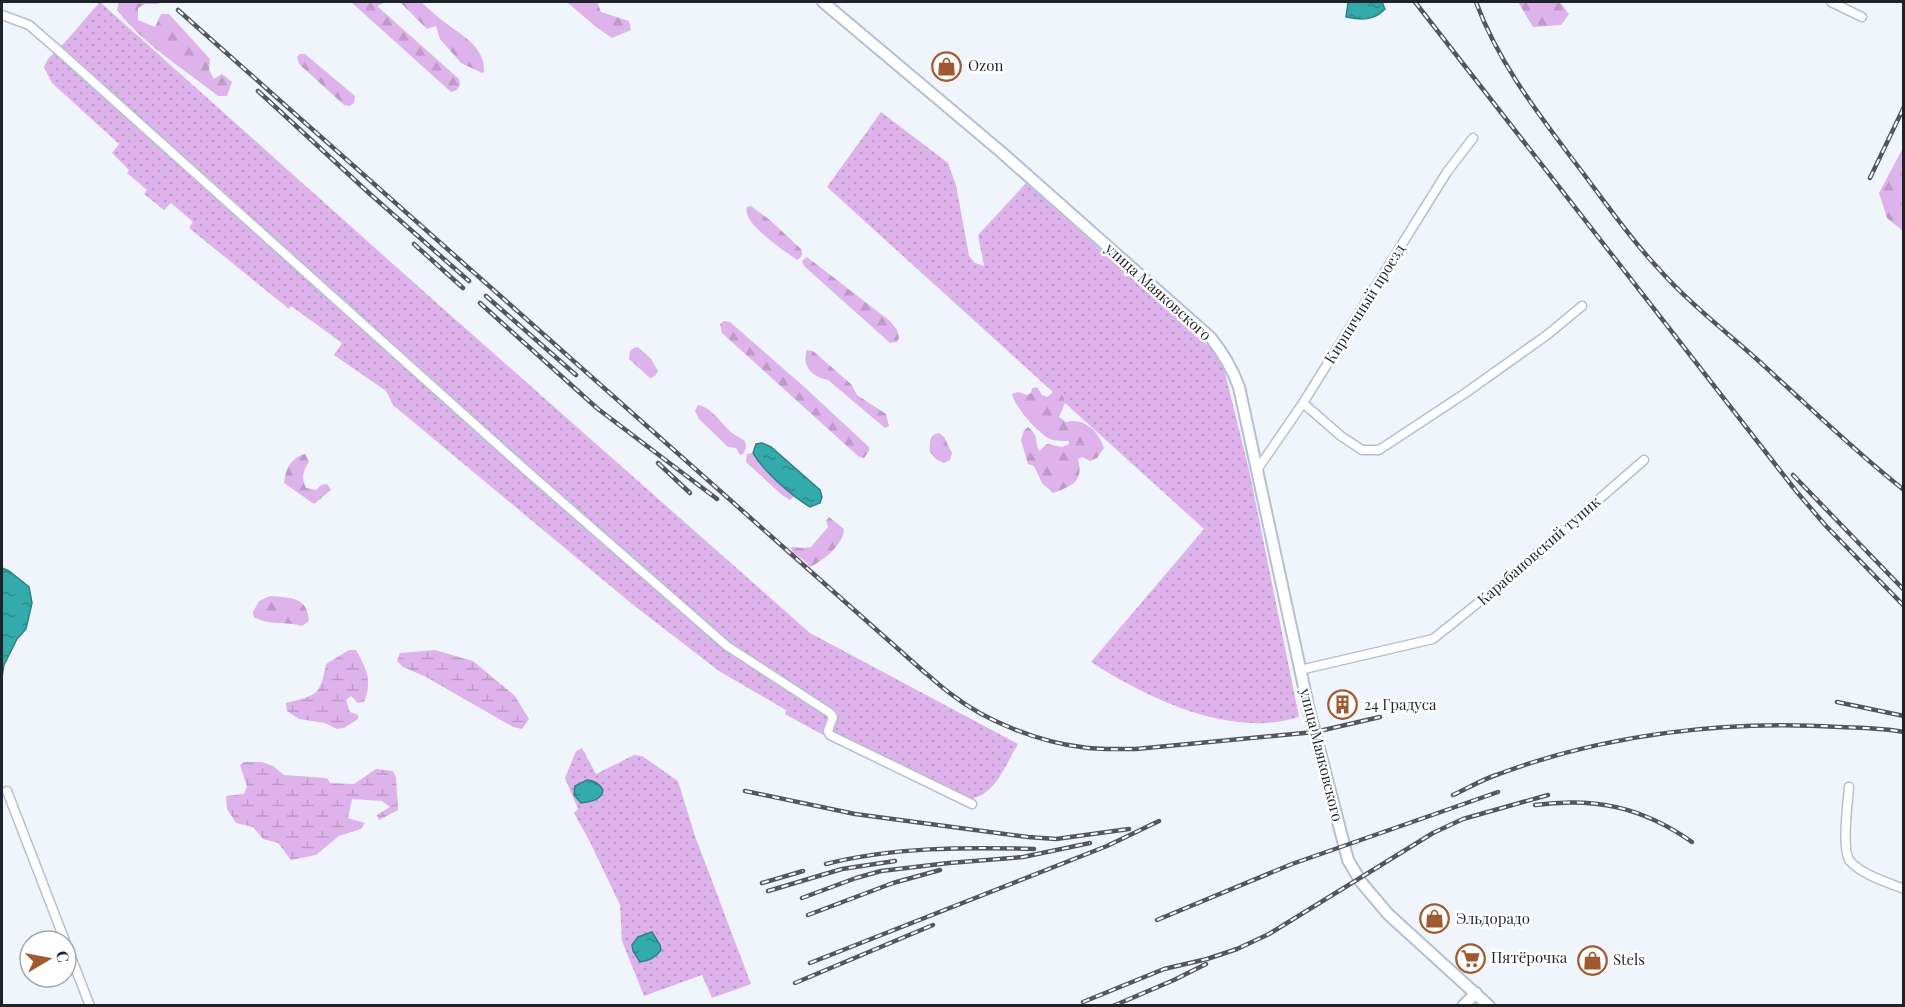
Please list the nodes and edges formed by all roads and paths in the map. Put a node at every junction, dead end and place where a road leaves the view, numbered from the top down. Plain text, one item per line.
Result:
1 (823, 2) edge
2 (1837, 3) edge
3 (2, 15) edge
4 (1862, 17) dead end
5 (1473, 138) dead end
6 (1582, 306) dead end
7 (1303, 402) junction
8 (1644, 460) dead end
9 (1257, 470) junction
10 (1300, 670) junction
11 (1849, 787) dead end
12 (7, 791) dead end
13 (972, 804) dead end
14 (1904, 889) edge
15 (60, 929) edge
16 (78, 975) edge
17 (1476, 993) junction
18 (90, 1005) edge
19 (1463, 1005) edge
20 (1489, 1005) edge

1 - 9 street, улица Маяковского
2 - 4 street
3 - 13 street
5 - 7 street, Кирпичный проезд
6 - 7 street
7 - 9 street, Кирпичный проезд
8 - 10 street, Карабановский тупик
9 - 10 street, улица Маяковского
10 - 17 street, улица Маяковского
11 - 14 street
12 - 15 street
16 - 18 street
17 - 19 street
17 - 20 street, улица Маяковского

